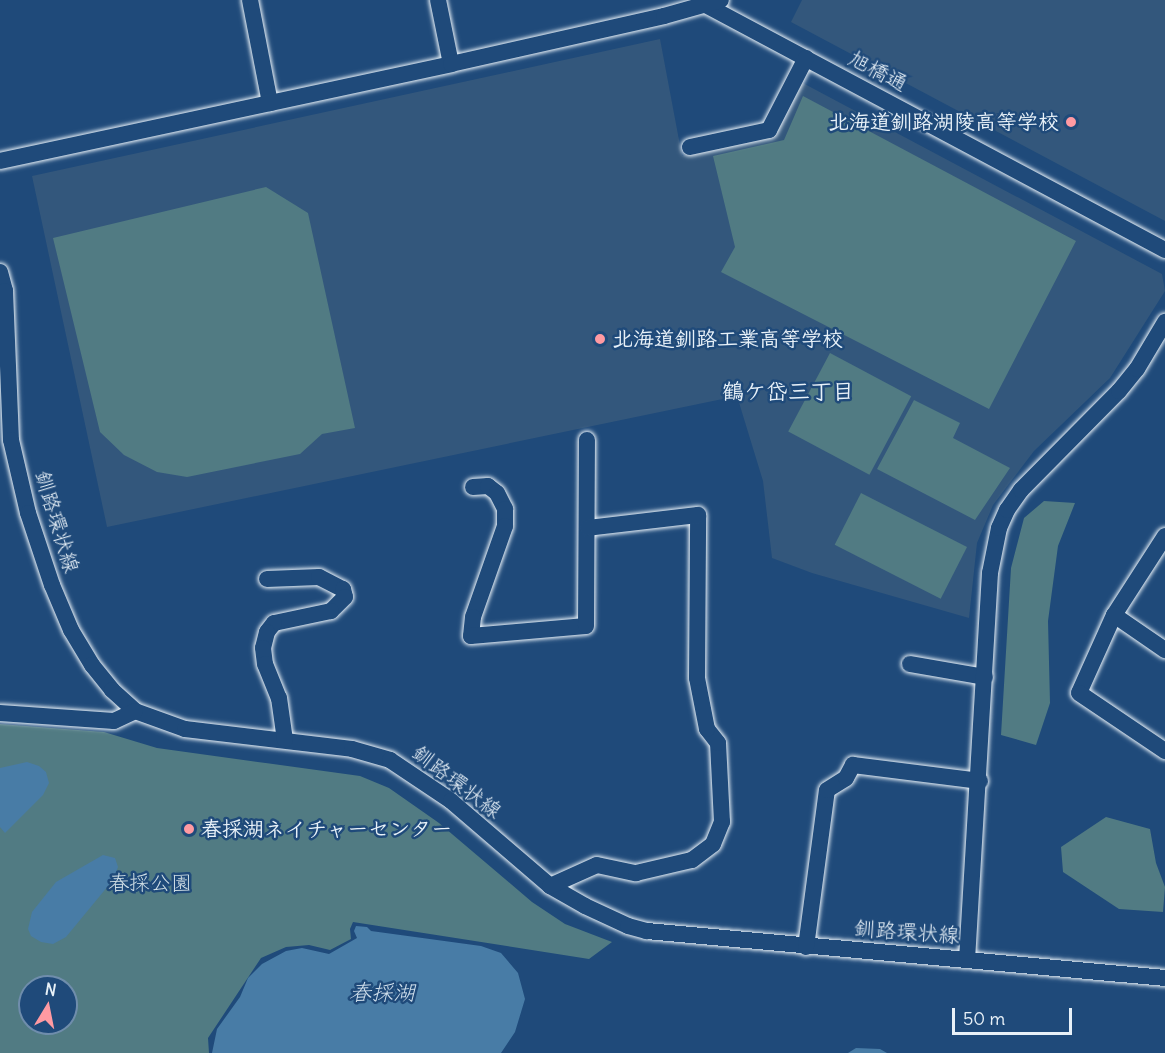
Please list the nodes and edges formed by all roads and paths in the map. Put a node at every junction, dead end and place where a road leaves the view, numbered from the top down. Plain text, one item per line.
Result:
1 (250, 0) edge
2 (438, 0) edge
3 (708, 2) edge
4 (806, 58) junction
5 (451, 64) junction
6 (270, 103) junction
7 (690, 147) dead end
8 (0, 161) edge
9 (1165, 250) edge
10 (0, 272) edge
11 (1165, 322) edge
12 (3, 377) edge
13 (587, 440) dead end
14 (473, 487) dead end
15 (588, 528) junction
16 (1165, 536) edge
17 (267, 579) dead end
18 (1114, 615) junction
19 (1165, 650) edge
20 (910, 664) dead end
21 (985, 677) junction
22 (135, 711) junction
23 (0, 713) edge
24 (285, 740) junction
25 (1165, 751) edge
26 (980, 781) junction
27 (550, 886) junction
28 (806, 947) junction
29 (967, 960) junction
30 (1165, 978) edge

1 - 6 street
2 - 5 street
3 - 4 street, 旭橋通
3 - 5 street
4 - 7 street
4 - 9 street, 旭橋通
5 - 6 street
6 - 8 street
10 - 12 street, 釧路環状線
11 - 21 street
12 - 22 street, 釧路環状線
13 - 15 street
14 - 15 street
15 - 27 street
16 - 18 street
17 - 24 street
18 - 19 street
18 - 25 street
20 - 21 street
21 - 26 street
22 - 23 street
22 - 24 street, 釧路環状線
24 - 27 street, 釧路環状線
26 - 28 street
26 - 29 street
27 - 28 street, 釧路環状線
28 - 29 street, 釧路環状線
29 - 30 street, 釧路環状線

